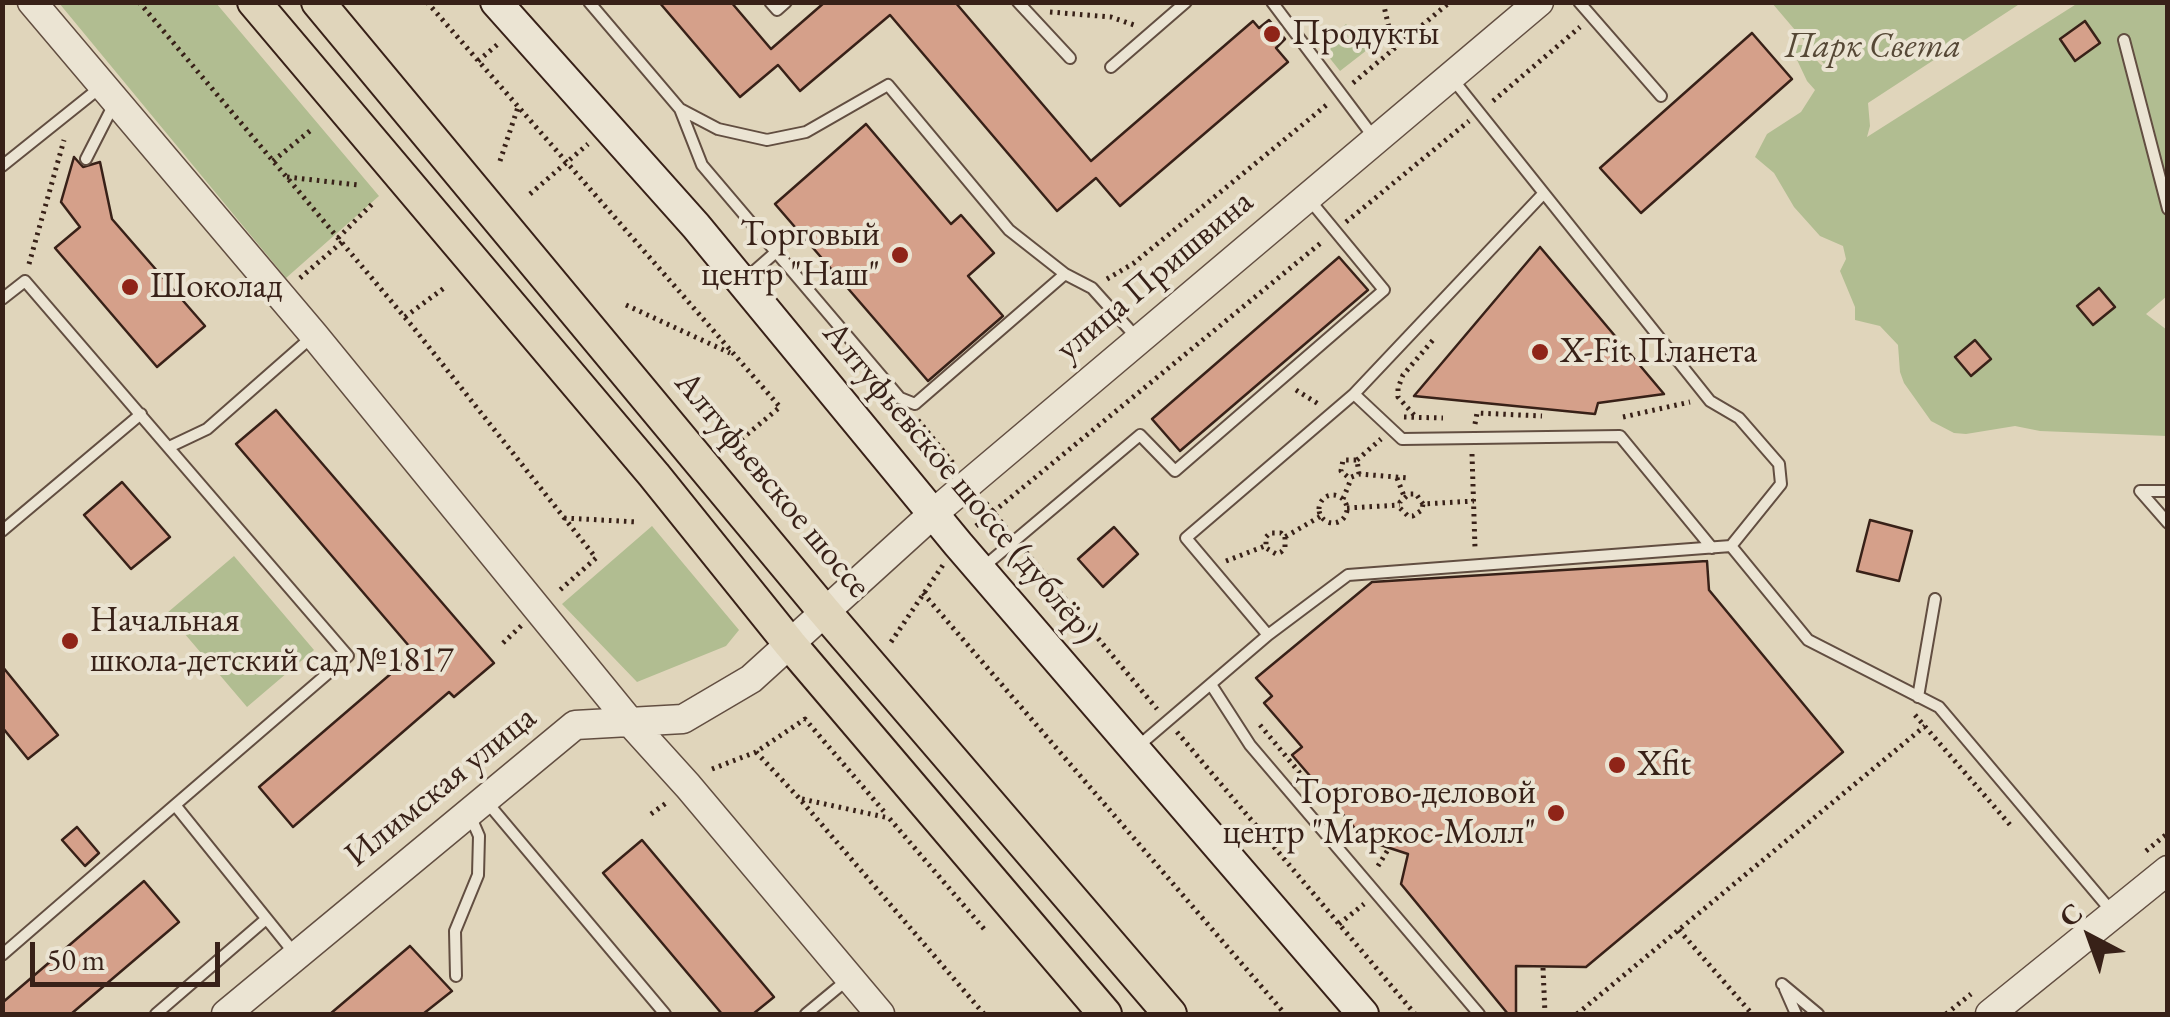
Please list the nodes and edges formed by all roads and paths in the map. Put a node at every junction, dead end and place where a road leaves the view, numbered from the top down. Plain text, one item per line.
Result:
1 (32, 2) edge
2 (139, 2) edge
3 (254, 2) edge
4 (318, 2) edge
5 (427, 2) edge
6 (589, 2) edge
7 (770, 2) edge
8 (786, 2) edge
9 (1186, 2) edge
10 (1272, 2) edge
11 (1382, 2) edge
12 (1450, 2) edge
13 (1539, 2) edge
14 (1579, 2) edge
15 (502, 5) edge
16 (1022, 6) edge
17 (1592, 17) junction
18 (1134, 24) dead end
19 (2124, 40) dead end
20 (1394, 49) junction
21 (1070, 58) dead end
22 (1110, 67) dead end
23 (1450, 77) junction
24 (110, 93) junction
25 (1338, 95) junction
26 (1661, 96) dead end
27 (518, 106) junction
28 (680, 109) junction
29 (72, 110) junction
30 (1479, 113) junction
31 (606, 127) junction
32 (311, 130) dead end
33 (1376, 140) junction
34 (86, 159) dead end
35 (273, 161) junction
36 (500, 161) dead end
37 (566, 162) junction
38 (2, 166) edge
39 (287, 177) junction
40 (358, 185) dead end
41 (530, 194) dead end
42 (1543, 194) junction
43 (1307, 197) junction
44 (373, 203) dead end
45 (2168, 210) edge
46 (1336, 231) junction
47 (340, 240) junction
48 (776, 252) junction
49 (1066, 274) junction
50 (300, 278) dead end
51 (24, 281) junction
52 (742, 282) junction
53 (444, 288) dead end
54 (1092, 288) junction
55 (2, 299) edge
56 (626, 305) dead end
57 (405, 317) junction
58 (1440, 330) dead end
59 (314, 335) junction
60 (1137, 339) junction
61 (733, 354) junction
62 (1280, 380) junction
63 (1354, 394) junction
64 (900, 398) junction
65 (1697, 400) dead end
66 (1541, 409) dead end
67 (1333, 413) junction
68 (141, 414) junction
69 (1420, 418) dead end
70 (1614, 420) dead end
71 (1542, 421) dead end
72 (1392, 430) junction
73 (738, 442) dead end
74 (169, 447) junction
75 (1472, 448) dead end
76 (1357, 460) junction
77 (953, 463) dead end
78 (1359, 474) junction
79 (1352, 478) junction
80 (1397, 478) junction
81 (1408, 478) dead end
82 (2168, 490) edge
83 (1404, 496) junction
84 (1343, 500) junction
85 (1474, 501) junction
86 (986, 503) dead end
87 (1423, 504) junction
88 (1400, 505) junction
89 (1347, 508) junction
90 (992, 511) junction
91 (935, 512) junction
92 (1321, 516) junction
93 (564, 518) junction
94 (638, 522) dead end
95 (2168, 523) edge
96 (2, 530) edge
97 (1285, 537) junction
98 (1014, 538) junction
99 (958, 544) junction
100 (1266, 546) junction
101 (1731, 546) junction
102 (1712, 548) junction
103 (1476, 566) junction
104 (1211, 568) junction
105 (981, 570) junction
106 (560, 590) dead end
107 (923, 593) junction
108 (1935, 598) dead end
109 (824, 611) junction
110 (524, 623) dead end
111 (1268, 635) junction
112 (891, 642) dead end
113 (503, 643) dead end
114 (790, 644) junction
115 (589, 671) junction
116 (1212, 686) junction
117 (1918, 697) junction
118 (1908, 707) dead end
119 (809, 710) dead end
120 (806, 719) junction
121 (630, 722) junction
122 (1168, 722) junction
123 (575, 724) junction
124 (1925, 726) junction
125 (1135, 749) junction
126 (756, 752) junction
127 (712, 769) dead end
128 (800, 798) junction
129 (671, 799) dead end
130 (175, 805) junction
131 (476, 806) junction
132 (650, 814) dead end
133 (889, 818) junction
134 (2011, 826) dead end
135 (1389, 848) dead end
136 (1378, 866) dead end
137 (2168, 870) edge
138 (2114, 914) junction
139 (265, 920) junction
140 (1678, 929) junction
141 (984, 930) dead end
142 (296, 954) junction
143 (2, 956) edge
144 (1543, 968) dead end
145 (456, 976) dead end
146 (850, 978) junction
147 (156, 1014) edge
148 (226, 1014) edge
149 (665, 1014) edge
150 (806, 1014) edge
151 (880, 1014) edge
152 (984, 1014) edge
153 (1105, 1014) edge
154 (1170, 1014) edge
155 (1285, 1014) edge
156 (1364, 1014) edge
157 (1415, 1014) edge
158 (1479, 1014) edge
159 (1545, 1014) edge
160 (1578, 1014) edge
161 (1752, 1014) edge
162 (1796, 1014) edge
163 (1818, 1014) edge
164 (1990, 1014) edge

1 - 24 street
2 - 35 path
3 - 114 main road
4 - 109 main road, Алтуфьевское шоссе
5 - 27 path
6 - 28 lane
7 - 8 lane
9 - 22 lane
10 - 25 lane
11 - 20 path
12 - 20 path
13 - 23 street, улица Пришвина
14 - 17 lane
15 - 31 main road, Алтуфьевское шоссе (дублёр)
16 - 18 path
16 - 21 lane
17 - 26 lane
17 - 30 path
19 - 45 lane
20 - 25 path
23 - 30 lane
23 - 33 street, улица Пришвина
24 - 29 lane
24 - 34 lane
24 - 59 street
25 - 33 lane
25 - 54 path
27 - 36 path
27 - 37 path
28 - 48 lane
28 - 49 lane
29 - 38 lane
29 - 51 path
30 - 42 lane
30 - 46 path
31 - 37 path
31 - 52 main road, Алтуфьевское шоссе (дублёр)
32 - 35 path
33 - 43 street, улица Пришвина
35 - 39 path
37 - 41 path
37 - 61 path
39 - 40 path
39 - 47 path
42 - 63 lane
42 - 101 lane
43 - 46 lane
43 - 60 street, улица Пришвина
44 - 47 path
46 - 62 lane
46 - 90 path
47 - 50 path
47 - 57 path
48 - 52 lane
48 - 64 lane
49 - 54 lane
49 - 64 lane
51 - 55 lane
51 - 68 lane
52 - 91 main road, Алтуфьевское шоссе (дублёр)
53 - 57 path
54 - 60 lane
56 - 61 path
57 - 93 path
58 - 69 path
59 - 74 lane
59 - 115 street
60 - 91 street, улица Пришвина
61 - 73 path
62 - 67 path
62 - 98 lane
63 - 67 lane
63 - 72 lane
64 - 77 path
65 - 70 path
66 - 71 path
67 - 104 lane
68 - 74 lane
68 - 96 lane
72 - 76 path
72 - 102 lane
74 - 130 lane
75 - 85 path
76 - 78 path
76 - 79 path
78 - 79 path
78 - 80 path
79 - 84 path
80 - 81 path
80 - 83 path
82 - 95 lane
83 - 87 path
83 - 88 path
84 - 89 path
84 - 92 path
85 - 87 path
85 - 103 path
86 - 90 path
87 - 88 path
88 - 89 path
89 - 92 path
90 - 98 path
90 - 99 path
91 - 99 main road, Алтуфьевское шоссе (дублёр)
91 - 109 street, улица Пришвина
92 - 97 path
93 - 94 path
93 - 106 path
97 - 100 path
97 - 100 path
98 - 105 lane
98 - 122 path
99 - 105 main road, Алтуфьевское шоссе (дублёр)
99 - 107 path
100 - 104 path
101 - 102 lane
101 - 117 lane
102 - 103 lane
103 - 111 lane
104 - 111 lane
105 - 125 main road, Алтуфьевское шоссе (дублёр)
107 - 112 path
107 - 155 path
108 - 117 lane
109 - 114 street, Илимская улица
109 - 154 main road, Алтуфьевское шоссе
110 - 113 path
111 - 116 lane
114 - 121 street, Илимская улица
114 - 153 main road
115 - 121 street
115 - 123 street
116 - 122 lane
116 - 158 lane
117 - 138 lane
118 - 124 path
119 - 120 path
120 - 126 path
120 - 133 path
121 - 123 street, Илимская улица
121 - 146 street
122 - 125 lane
122 - 157 path
123 - 131 street, Илимская улица
124 - 134 path
124 - 140 path
125 - 156 main road, Алтуфьевское шоссе (дублёр)
126 - 127 path
126 - 128 path
128 - 133 path
128 - 152 path
129 - 132 path
130 - 139 lane
130 - 143 lane
131 - 142 street, Илимская улица
131 - 145 lane
131 - 149 lane
133 - 141 path
135 - 136 path
137 - 138 street
138 - 164 street
139 - 142 lane
139 - 147 lane
140 - 160 path
140 - 161 path
142 - 148 street, Илимская улица
144 - 159 path
146 - 150 lane
146 - 151 street
162 - 163 lane

